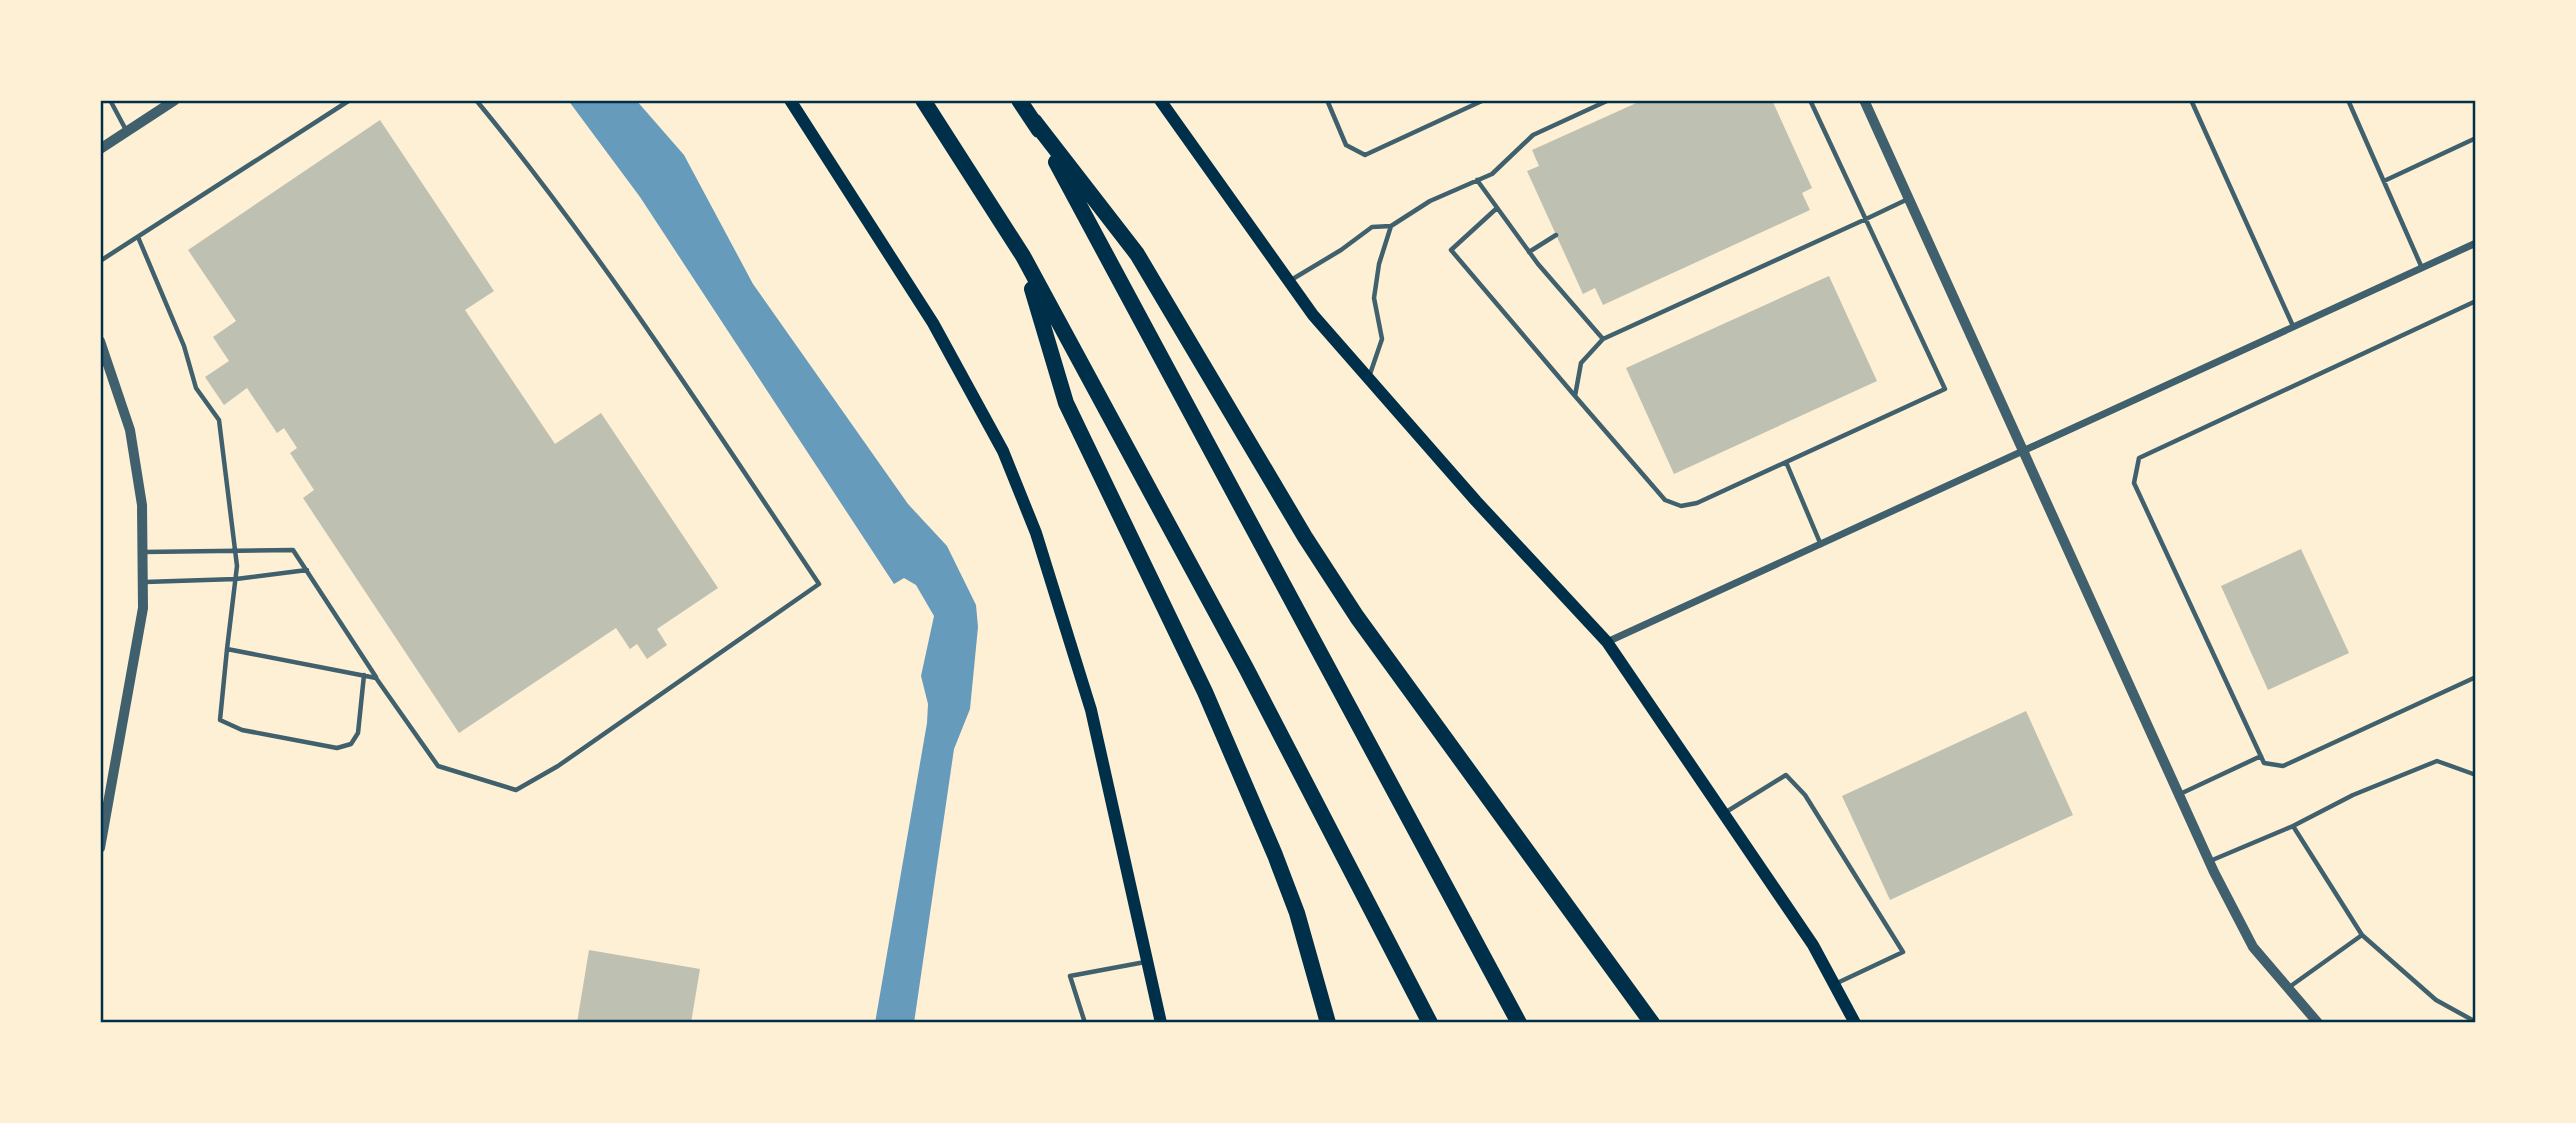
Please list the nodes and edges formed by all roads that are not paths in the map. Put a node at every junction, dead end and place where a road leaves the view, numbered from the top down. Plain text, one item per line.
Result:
1 (110, 100) edge
2 (175, 100) edge
3 (350, 100) edge
4 (476, 100) edge
5 (790, 100) edge
6 (923, 100) edge
7 (1019, 100) edge
8 (1160, 100) edge
9 (1327, 100) edge
10 (1484, 100) edge
11 (1609, 100) edge
12 (1810, 100) edge
13 (1864, 100) edge
14 (2191, 100) edge
15 (2348, 100) edge
16 (1034, 121) junction
17 (127, 132) junction
18 (2476, 138) edge
19 (100, 149) edge
20 (1477, 180) junction
21 (2384, 181) junction
22 (1909, 199) junction
23 (1497, 208) junction
24 (1866, 219) junction
25 (1391, 226) junction
26 (1556, 235) dead end
27 (138, 237) junction
28 (2476, 243) edge
29 (1529, 252) junction
30 (1023, 256) junction
31 (100, 261) edge
32 (2422, 268) junction
33 (1289, 281) junction
34 (2476, 301) edge
35 (2293, 326) junction
36 (1603, 339) junction
37 (100, 341) edge
38 (1369, 378) junction
39 (1575, 396) junction
40 (2023, 449) junction
41 (1786, 462) junction
42 (1821, 545) junction
43 (143, 552) junction
44 (236, 552) junction
45 (308, 570) junction
46 (236, 579) junction
47 (143, 582) junction
48 (1607, 642) junction
49 (227, 649) junction
50 (364, 675) junction
51 (2476, 677) edge
52 (376, 678) junction
53 (2261, 756) junction
54 (2476, 775) edge
55 (2179, 794) junction
56 (1725, 812) junction
57 (2293, 826) junction
58 (100, 848) edge
59 (2210, 861) junction
60 (2362, 935) junction
61 (1147, 962) junction
62 (1835, 984) junction
63 (2286, 989) junction
64 (2476, 1022) edge
65 (1085, 1023) edge
66 (1161, 1023) edge
67 (1328, 1023) edge
68 (1430, 1023) edge
69 (1520, 1023) edge
70 (1652, 1023) edge
71 (1855, 1023) edge
72 (2318, 1023) edge

1 - 17 lane
2 - 17 street
3 - 27 lane
4 - 52 lane
5 - 61 main road
6 - 30 highway
7 - 16 highway
8 - 33 main road
9 - 10 lane
11 - 20 lane
12 - 24 lane
13 - 22 street
14 - 35 lane
15 - 21 lane
16 - 69 highway
16 - 70 highway
17 - 19 street
18 - 21 lane
20 - 23 lane
20 - 25 lane
21 - 32 lane
22 - 24 lane
22 - 40 street
23 - 29 lane
23 - 39 lane
24 - 36 lane
24 - 41 lane
25 - 33 lane
25 - 38 lane
26 - 29 lane
27 - 31 lane
27 - 44 lane
28 - 32 street
29 - 36 lane
30 - 67 highway
30 - 68 highway
32 - 35 street
33 - 38 main road
34 - 53 lane
35 - 40 street
36 - 39 lane
37 - 43 street
38 - 48 main road
39 - 41 lane
40 - 42 street
40 - 55 street
41 - 42 lane
42 - 48 street
43 - 44 lane
43 - 47 street
44 - 45 lane
44 - 46 lane
45 - 46 lane
45 - 52 lane
46 - 47 lane
46 - 49 lane
47 - 58 street
48 - 56 main road
49 - 50 lane
49 - 50 lane
50 - 52 lane
51 - 53 lane
53 - 55 lane
54 - 57 lane
55 - 59 street
56 - 62 main road
56 - 62 lane
57 - 59 lane
57 - 60 lane
59 - 63 street
60 - 63 lane
60 - 64 lane
61 - 65 lane
61 - 66 main road
62 - 71 main road
63 - 72 street

